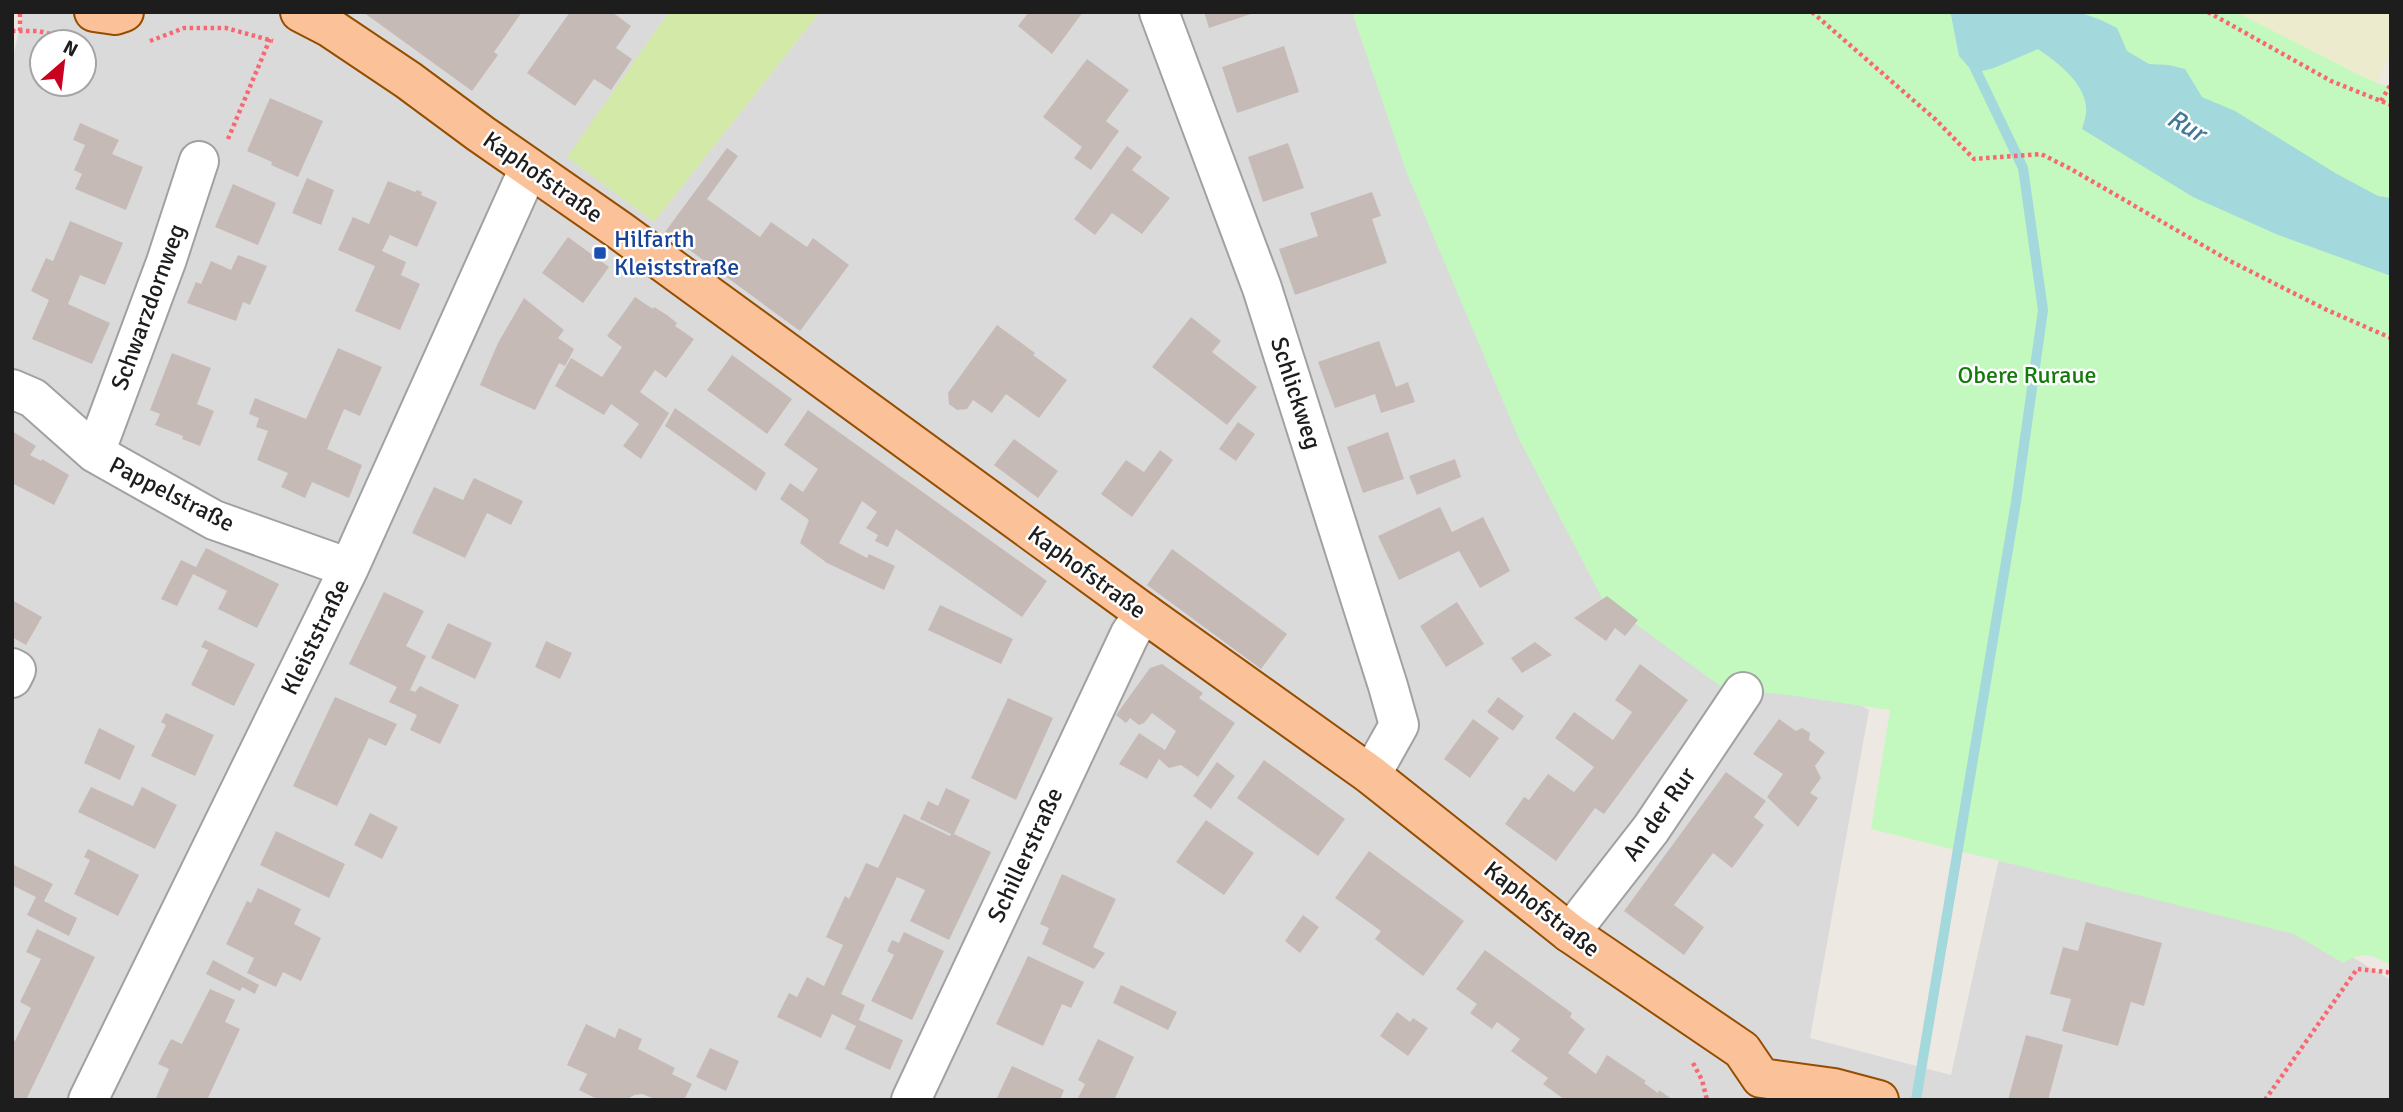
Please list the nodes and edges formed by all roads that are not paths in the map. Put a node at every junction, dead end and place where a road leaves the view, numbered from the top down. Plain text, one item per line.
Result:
1 (124, 12) edge
2 (300, 12) edge
3 (1159, 12) edge
4 (84, 26) edge
5 (199, 161) road end
6 (529, 168) junction
7 (12, 389) edge
8 (95, 453) junction
9 (349, 568) junction
10 (1143, 613) junction
11 (12, 668) edge
12 (12, 678) edge
13 (1743, 692) dead end
14 (1371, 775) junction
15 (1570, 933) junction
16 (1758, 1089) edge
17 (88, 1100) edge
18 (911, 1100) edge
19 (1879, 1100) edge

1 - 4 main road
2 - 6 main road, Kaphofstraße
3 - 14 street, Schlickweg
5 - 8 street, Schwarzdornweg
6 - 9 street, Kleiststraße
6 - 10 main road, Kaphofstraße
7 - 8 street, Pappelstraße
8 - 9 street, Pappelstraße
9 - 17 street, Kleiststraße
10 - 14 main road, Kaphofstraße
10 - 18 street, Schillerstraße
11 - 12 street
13 - 15 street, An der Rur
14 - 15 main road, Kaphofstraße
15 - 16 main road, Kaphofstraße
16 - 19 main road, Kaphofstraße

